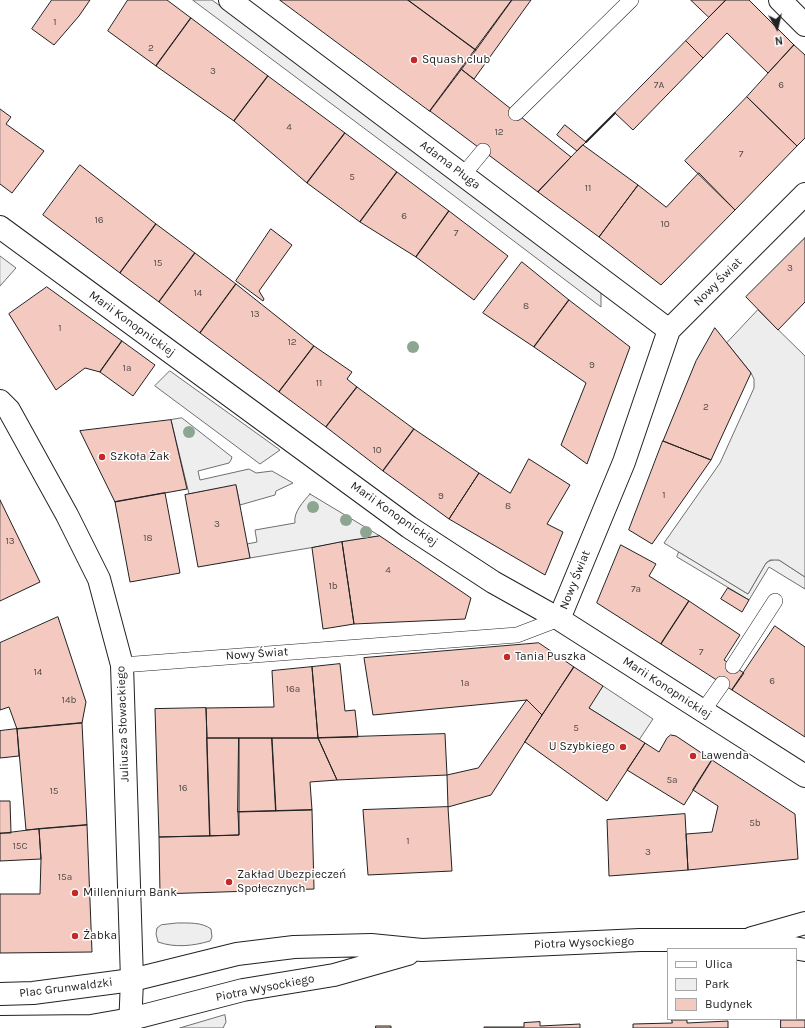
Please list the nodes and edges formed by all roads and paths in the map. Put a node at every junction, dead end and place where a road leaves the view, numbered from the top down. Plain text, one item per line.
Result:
1 (230, 0) edge
2 (631, 0) edge
3 (780, 0) edge
4 (805, 25) edge
5 (516, 113) dead end
6 (482, 151) dead end
7 (463, 174) junction
8 (805, 194) edge
9 (0, 227) edge
10 (669, 330) junction
11 (0, 401) edge
12 (775, 601) dead end
13 (559, 619) junction
14 (122, 665) junction
15 (733, 666) dead end
16 (722, 684) dead end
17 (703, 712) junction
18 (805, 776) edge
19 (805, 923) edge
20 (746, 940) junction
21 (793, 948) edge
22 (422, 950) junction
23 (132, 980) junction
24 (0, 994) edge
25 (130, 1024) edge
26 (0, 1027) edge

1 - 7 street, Adama Pługa
2 - 5 lane
3 - 4 street
6 - 7 lane
7 - 10 street, Adama Pługa
8 - 10 street, Nowy Świat
9 - 13 street, Marii Konopnickiej
10 - 13 street, Nowy Świat
11 - 14 street, Juliusza Słowackiego
12 - 15 lane
13 - 14 lane, Nowy Świat
13 - 17 street, Marii Konopnickiej
14 - 23 street, Juliusza Słowackiego
16 - 17 lane
17 - 18 street, Marii Konopnickiej
19 - 20 street, Piotra Wysockiego
20 - 21 street, Piotra Wysockiego
20 - 22 street, Piotra Wysockiego
22 - 23 street, Piotra Wysockiego
22 - 25 street, Piotra Wysockiego
23 - 24 street, Plac Grunwaldzki
23 - 25 street, Juliusza Słowackiego
25 - 26 street, Piotra Wysockiego

